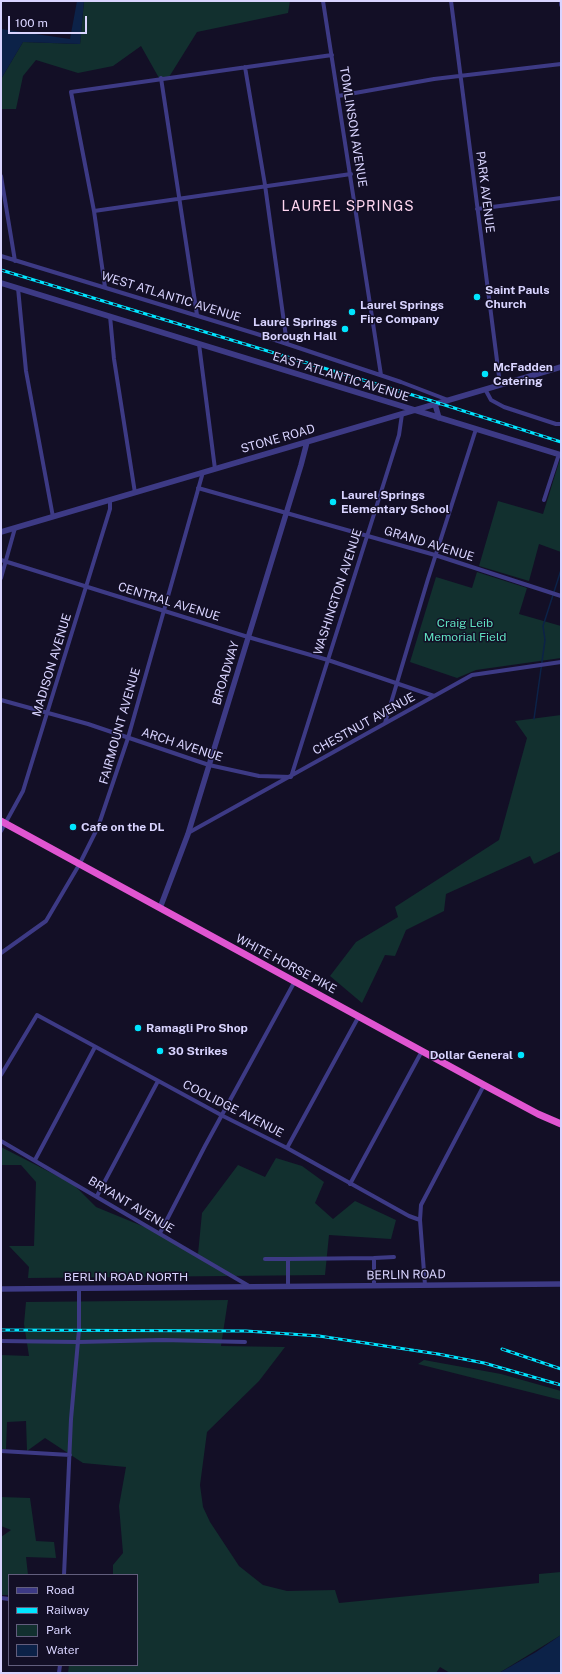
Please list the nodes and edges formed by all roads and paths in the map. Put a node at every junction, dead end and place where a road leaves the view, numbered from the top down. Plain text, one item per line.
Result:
1 (323, 1) edge
2 (451, 1) edge
3 (560, 1) edge
4 (561, 5) edge
5 (332, 55) junction
6 (561, 64) edge
7 (245, 67) junction
8 (461, 76) junction
9 (161, 78) junction
10 (338, 96) junction
11 (351, 174) junction
12 (1, 176) edge
13 (265, 185) junction
14 (180, 198) junction
15 (561, 198) edge
16 (477, 209) junction
17 (94, 211) junction
18 (1, 256) edge
19 (15, 261) junction
20 (1, 283) edge
21 (105, 287) junction
22 (18, 288) junction
23 (197, 315) junction
24 (110, 316) junction
25 (198, 344) junction
26 (287, 344) junction
27 (561, 367) edge
28 (381, 375) junction
29 (500, 384) junction
30 (485, 389) junction
31 (448, 400) junction
32 (435, 404) junction
33 (414, 411) junction
34 (402, 414) junction
35 (439, 418) junction
36 (561, 424) edge
37 (476, 429) junction
38 (307, 442) junction
39 (560, 454) edge
40 (214, 469) junction
41 (203, 472) junction
42 (198, 488) junction
43 (135, 493) junction
44 (110, 500) junction
45 (544, 500) dead end
46 (286, 512) junction
47 (53, 517) junction
48 (15, 528) junction
49 (1, 532) edge
50 (367, 536) junction
51 (435, 555) junction
52 (1, 560) edge
53 (6, 561) junction
54 (1, 578) edge
55 (86, 587) junction
56 (561, 596) edge
57 (165, 612) junction
58 (248, 637) junction
59 (328, 660) junction
60 (561, 662) edge
61 (398, 683) junction
62 (434, 696) junction
63 (1, 700) edge
64 (48, 714) junction
65 (385, 724) junction
66 (128, 738) junction
67 (209, 766) junction
68 (290, 777) junction
69 (3, 822) edge
70 (1, 831) edge
71 (188, 834) junction
72 (79, 865) junction
73 (160, 908) junction
74 (1, 953) edge
75 (295, 982) junction
76 (359, 1016) junction
77 (95, 1047) junction
78 (422, 1051) junction
79 (1, 1075) edge
80 (158, 1081) junction
81 (484, 1085) junction
82 (222, 1116) junction
83 (561, 1124) edge
84 (1, 1141) edge
85 (287, 1148) junction
86 (34, 1160) junction
87 (350, 1184) junction
88 (97, 1196) junction
89 (420, 1220) junction
90 (160, 1233) junction
91 (394, 1257) dead end
92 (374, 1258) junction
93 (265, 1259) dead end
94 (288, 1259) junction
95 (561, 1284) edge
96 (374, 1286) junction
97 (425, 1286) junction
98 (251, 1287) junction
99 (288, 1287) junction
100 (79, 1288) junction
101 (1, 1289) edge
102 (1, 1341) edge
103 (78, 1342) junction
104 (245, 1342) dead end
105 (1, 1451) edge
106 (70, 1455) junction
107 (64, 1574) edge

1 - 5 street, TOMLINSON AVENUE
2 - 8 street, PARK AVENUE
3 - 4 street
5 - 7 street
5 - 10 street, TOMLINSON AVENUE
6 - 8 street
7 - 9 street
7 - 13 street
8 - 10 street
8 - 16 street, PARK AVENUE
9 - 14 street
9 - 17 street
10 - 11 street, TOMLINSON AVENUE
11 - 13 street
11 - 28 street, TOMLINSON AVENUE
12 - 19 street
13 - 14 street
13 - 26 street
14 - 17 street
14 - 23 street
15 - 16 street
16 - 29 street, PARK AVENUE
17 - 21 street
18 - 19 street, WEST ATLANTIC AVENUE
19 - 21 street, WEST ATLANTIC AVENUE
20 - 22 street, EAST ATLANTIC AVENUE
21 - 23 street, WEST ATLANTIC AVENUE
22 - 24 street, EAST ATLANTIC AVENUE
22 - 47 street
23 - 26 street, WEST ATLANTIC AVENUE
24 - 25 street, EAST ATLANTIC AVENUE
24 - 43 street
25 - 33 street, EAST ATLANTIC AVENUE
25 - 40 street
26 - 28 street, WEST ATLANTIC AVENUE
27 - 29 street, STONE ROAD
28 - 31 street, WEST ATLANTIC AVENUE
29 - 30 street, STONE ROAD
30 - 31 street, STONE ROAD
30 - 36 street
31 - 32 street, STONE ROAD
32 - 33 street, STONE ROAD
32 - 35 street
33 - 34 street, STONE ROAD
33 - 35 street, EAST ATLANTIC AVENUE
34 - 38 street, STONE ROAD
34 - 50 street, WASHINGTON AVENUE
35 - 37 street, EAST ATLANTIC AVENUE
37 - 39 street, EAST ATLANTIC AVENUE
37 - 51 street
38 - 40 street, STONE ROAD
38 - 46 street, BROADWAY
39 - 45 street
40 - 41 street, STONE ROAD
41 - 42 street, FAIRMOUNT AVENUE
41 - 43 street, STONE ROAD
42 - 46 street, GRAND AVENUE
42 - 57 street, FAIRMOUNT AVENUE
43 - 44 street, STONE ROAD
44 - 47 street, STONE ROAD
44 - 55 street, MADISON AVENUE
46 - 50 street, GRAND AVENUE
46 - 58 street, BROADWAY
47 - 48 street, STONE ROAD
48 - 49 street, STONE ROAD
48 - 53 street
50 - 51 street, GRAND AVENUE
50 - 59 street, WASHINGTON AVENUE
51 - 56 street, GRAND AVENUE
51 - 61 street
52 - 53 street, CENTRAL AVENUE
53 - 54 street
53 - 55 street, CENTRAL AVENUE
55 - 57 street, CENTRAL AVENUE
55 - 64 street, MADISON AVENUE
57 - 58 street, CENTRAL AVENUE
57 - 66 street, FAIRMOUNT AVENUE
58 - 59 street, CENTRAL AVENUE
58 - 67 street, BROADWAY
59 - 61 street, CENTRAL AVENUE
59 - 68 street, WASHINGTON AVENUE
60 - 62 street, CHESTNUT AVENUE
61 - 62 street, CENTRAL AVENUE
61 - 65 street
62 - 65 street, CHESTNUT AVENUE
63 - 64 street, ARCH AVENUE
64 - 66 street, ARCH AVENUE
64 - 69 street, MADISON AVENUE
65 - 68 street, CHESTNUT AVENUE
66 - 67 street, ARCH AVENUE
66 - 72 street, FAIRMOUNT AVENUE
67 - 68 street, ARCH AVENUE
67 - 71 street, BROADWAY
68 - 71 street, CHESTNUT AVENUE
69 - 70 street, MADISON AVENUE
69 - 72 highway, WHITE HORSE PIKE
71 - 73 street, BROADWAY
72 - 73 highway, WHITE HORSE PIKE
72 - 74 street, FAIRMOUNT AVENUE
73 - 75 highway, WHITE HORSE PIKE
75 - 76 highway, WHITE HORSE PIKE
75 - 82 street
76 - 78 highway, WHITE HORSE PIKE
76 - 85 street
77 - 79 street, COOLIDGE AVENUE
77 - 80 street, COOLIDGE AVENUE
77 - 86 street
78 - 81 highway, WHITE HORSE PIKE
78 - 87 street
80 - 82 street, COOLIDGE AVENUE
80 - 88 street
81 - 83 highway, WHITE HORSE PIKE
81 - 89 street
82 - 85 street, COOLIDGE AVENUE
82 - 90 street
84 - 86 street, BRYANT AVENUE
85 - 87 street, COOLIDGE AVENUE
86 - 88 street, BRYANT AVENUE
87 - 89 street, COOLIDGE AVENUE
88 - 90 street, BRYANT AVENUE
89 - 97 street
90 - 98 street, BRYANT AVENUE
91 - 92 street
92 - 94 street
92 - 96 street
93 - 94 street
94 - 99 street
95 - 97 street, BERLIN ROAD
96 - 97 street, BERLIN ROAD
96 - 99 street, BERLIN ROAD
98 - 99 street, BERLIN ROAD
98 - 100 street, BERLIN ROAD NORTH
100 - 101 street, BERLIN ROAD NORTH
100 - 103 street
102 - 103 street
103 - 104 street
103 - 106 street
105 - 106 street
106 - 107 street

